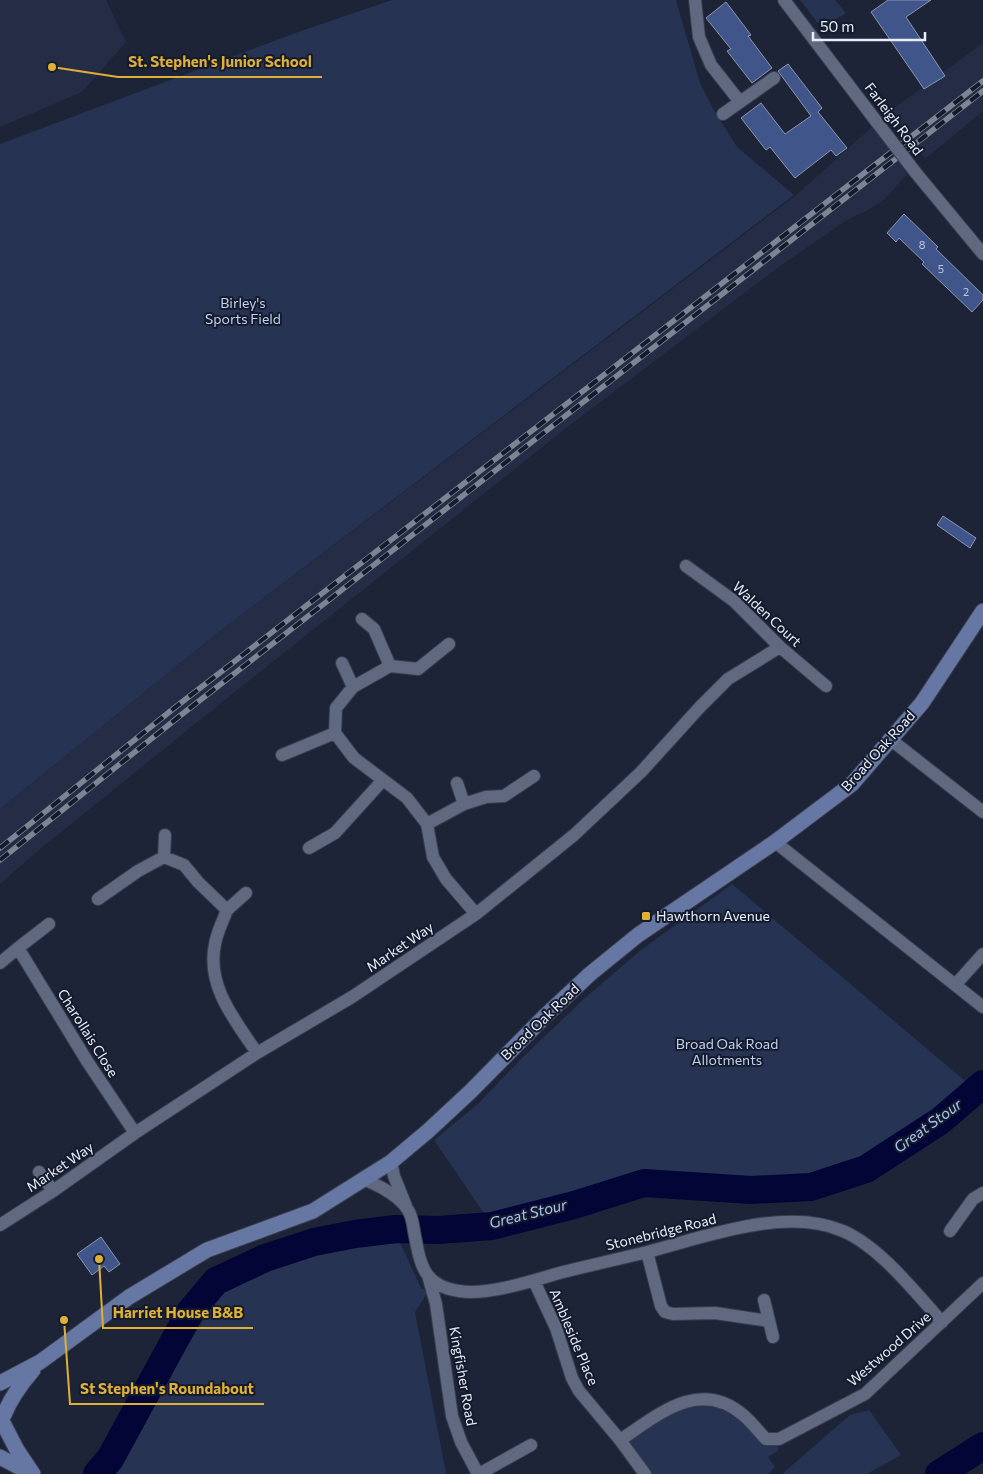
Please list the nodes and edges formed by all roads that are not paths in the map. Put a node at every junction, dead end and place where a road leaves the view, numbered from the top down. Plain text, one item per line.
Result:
1 (695, 0) edge
2 (784, 0) edge
3 (774, 78) dead end
4 (740, 102) junction
5 (723, 114) dead end
6 (983, 254) edge
7 (686, 566) dead end
8 (983, 611) edge
9 (362, 619) dead end
10 (449, 644) dead end
11 (780, 647) junction
12 (342, 664) dead end
13 (390, 666) junction
14 (826, 686) dead end
15 (353, 687) junction
16 (335, 733) junction
17 (890, 739) junction
18 (282, 754) dead end
19 (534, 776) dead end
20 (383, 780) junction
21 (457, 783) dead end
22 (464, 804) junction
23 (983, 812) edge
24 (427, 824) junction
25 (165, 835) dead end
26 (775, 842) junction
27 (309, 848) dead end
28 (164, 857) junction
29 (246, 893) dead end
30 (98, 899) dead end
31 (227, 910) junction
32 (476, 914) junction
33 (49, 924) dead end
34 (18, 948) junction
35 (983, 954) edge
36 (0, 963) edge
37 (956, 984) junction
38 (983, 1007) edge
39 (257, 1053) junction
40 (136, 1133) junction
41 (391, 1162) junction
42 (39, 1172) dead end
43 (365, 1180) junction
44 (53, 1191) junction
45 (983, 1193) edge
46 (407, 1209) junction
47 (0, 1224) edge
48 (950, 1231) dead end
49 (647, 1252) junction
50 (430, 1279) junction
51 (534, 1281) junction
52 (983, 1283) edge
53 (764, 1300) dead end
54 (769, 1322) junction
55 (942, 1322) junction
56 (773, 1337) dead end
57 (40, 1362) junction
58 (0, 1383) edge
59 (2, 1417) edge
60 (620, 1440) junction
61 (531, 1446) dead end
62 (0, 1457) edge
63 (32, 1474) edge
64 (479, 1474) edge
65 (645, 1474) edge

1 - 4 street
2 - 6 street, Farleigh Road, bridge
3 - 4 street
4 - 5 street
7 - 11 street, Walden Court
8 - 17 street, Broad Oak Road
9 - 13 street
10 - 13 street
11 - 14 street, Walden Court
11 - 32 street, Market Way
12 - 15 street
13 - 15 street
15 - 16 street
16 - 18 street
16 - 20 street
17 - 23 street
17 - 26 street, Broad Oak Road
19 - 22 street
20 - 24 street
20 - 27 street
21 - 22 street
22 - 24 street
24 - 32 street
25 - 28 street
26 - 37 street
26 - 41 street, Broad Oak Road
28 - 30 street
28 - 31 street
29 - 31 street
31 - 39 street
32 - 39 street, Market Way
33 - 34 street
34 - 36 street
34 - 40 street, Charollais Close
35 - 37 street
37 - 38 street
39 - 40 street, Market Way
40 - 44 street, Market Way
41 - 43 street, Broad Oak Road
41 - 46 street
42 - 44 street
43 - 46 street
43 - 57 street, Broad Oak Road
44 - 47 street, Market Way
45 - 48 street
46 - 50 street
49 - 51 street, Stonebridge Road
49 - 54 street
49 - 55 street, Stonebridge Road
50 - 51 street, Stonebridge Road
50 - 64 street, Kingfisher Road
51 - 60 street, Ambleside Place
52 - 55 street, Westwood Drive
53 - 54 street
54 - 56 street
55 - 60 street, Westwood Drive
57 - 58 street, Broad Oak Road
57 - 59 street, Broad Oak Road
59 - 63 street
60 - 65 street, Ambleside Place
61 - 64 street, Kingfisher Road
62 - 63 street

